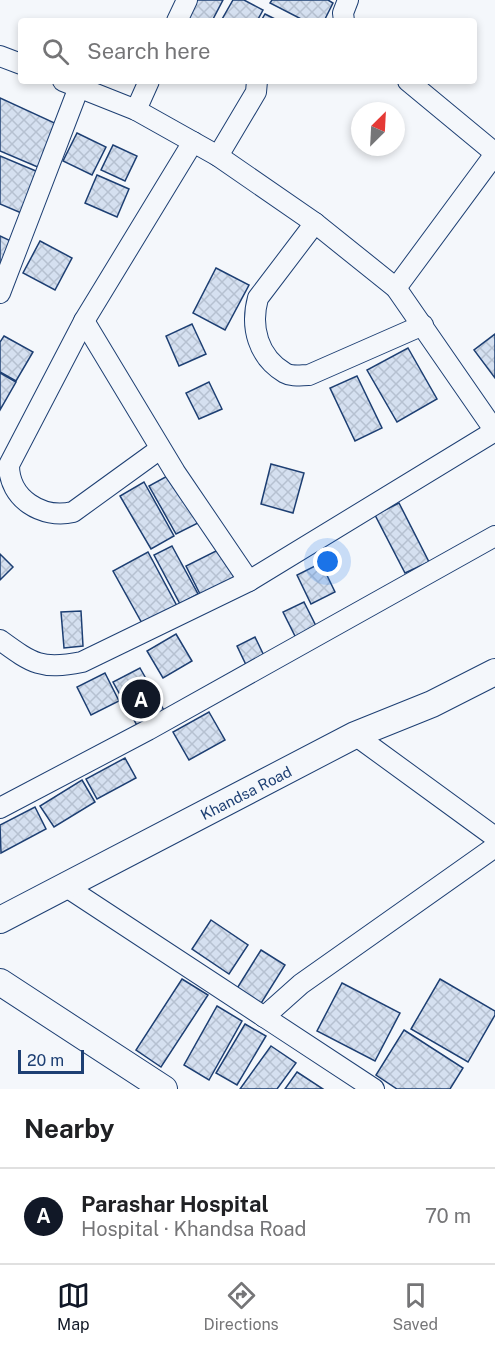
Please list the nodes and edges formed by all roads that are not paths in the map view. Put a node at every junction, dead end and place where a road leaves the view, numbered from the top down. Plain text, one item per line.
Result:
1 (187, 0) edge
2 (348, 0) edge
3 (178, 18) edge
4 (344, 18) edge
5 (0, 56) edge
6 (18, 63) edge
7 (71, 84) edge
8 (148, 84) edge
9 (257, 84) edge
10 (412, 84) edge
11 (136, 110) junction
12 (192, 142) junction
13 (495, 153) edge
14 (218, 156) junction
15 (315, 223) junction
16 (396, 288) junction
17 (0, 293) edge
18 (84, 321) junction
19 (423, 325) junction
20 (495, 431) edge
21 (160, 449) junction
22 (495, 536) edge
23 (249, 581) junction
24 (0, 640) edge
25 (495, 672) edge
26 (355, 735) junction
27 (0, 808) edge
28 (495, 837) edge
29 (495, 847) edge
30 (66, 886) junction
31 (0, 920) edge
32 (0, 982) edge
33 (264, 1017) junction
34 (164, 1089) edge
35 (374, 1089) edge

1 - 3 street
2 - 4 street
5 - 6 street
7 - 11 street
7 - 17 street
8 - 11 street
9 - 14 street
10 - 13 street
11 - 12 street
12 - 14 street
12 - 18 street
13 - 16 street
14 - 15 street
15 - 16 street
15 - 19 street
16 - 19 street
18 - 21 street
18 - 21 street
19 - 20 street
20 - 23 street
21 - 23 street
22 - 27 street
23 - 24 street
25 - 26 street, Khandsa Road
26 - 28 street
26 - 30 street, Khandsa Road
29 - 33 street
30 - 31 street, Khandsa Road
30 - 33 street
32 - 34 street
33 - 35 street

